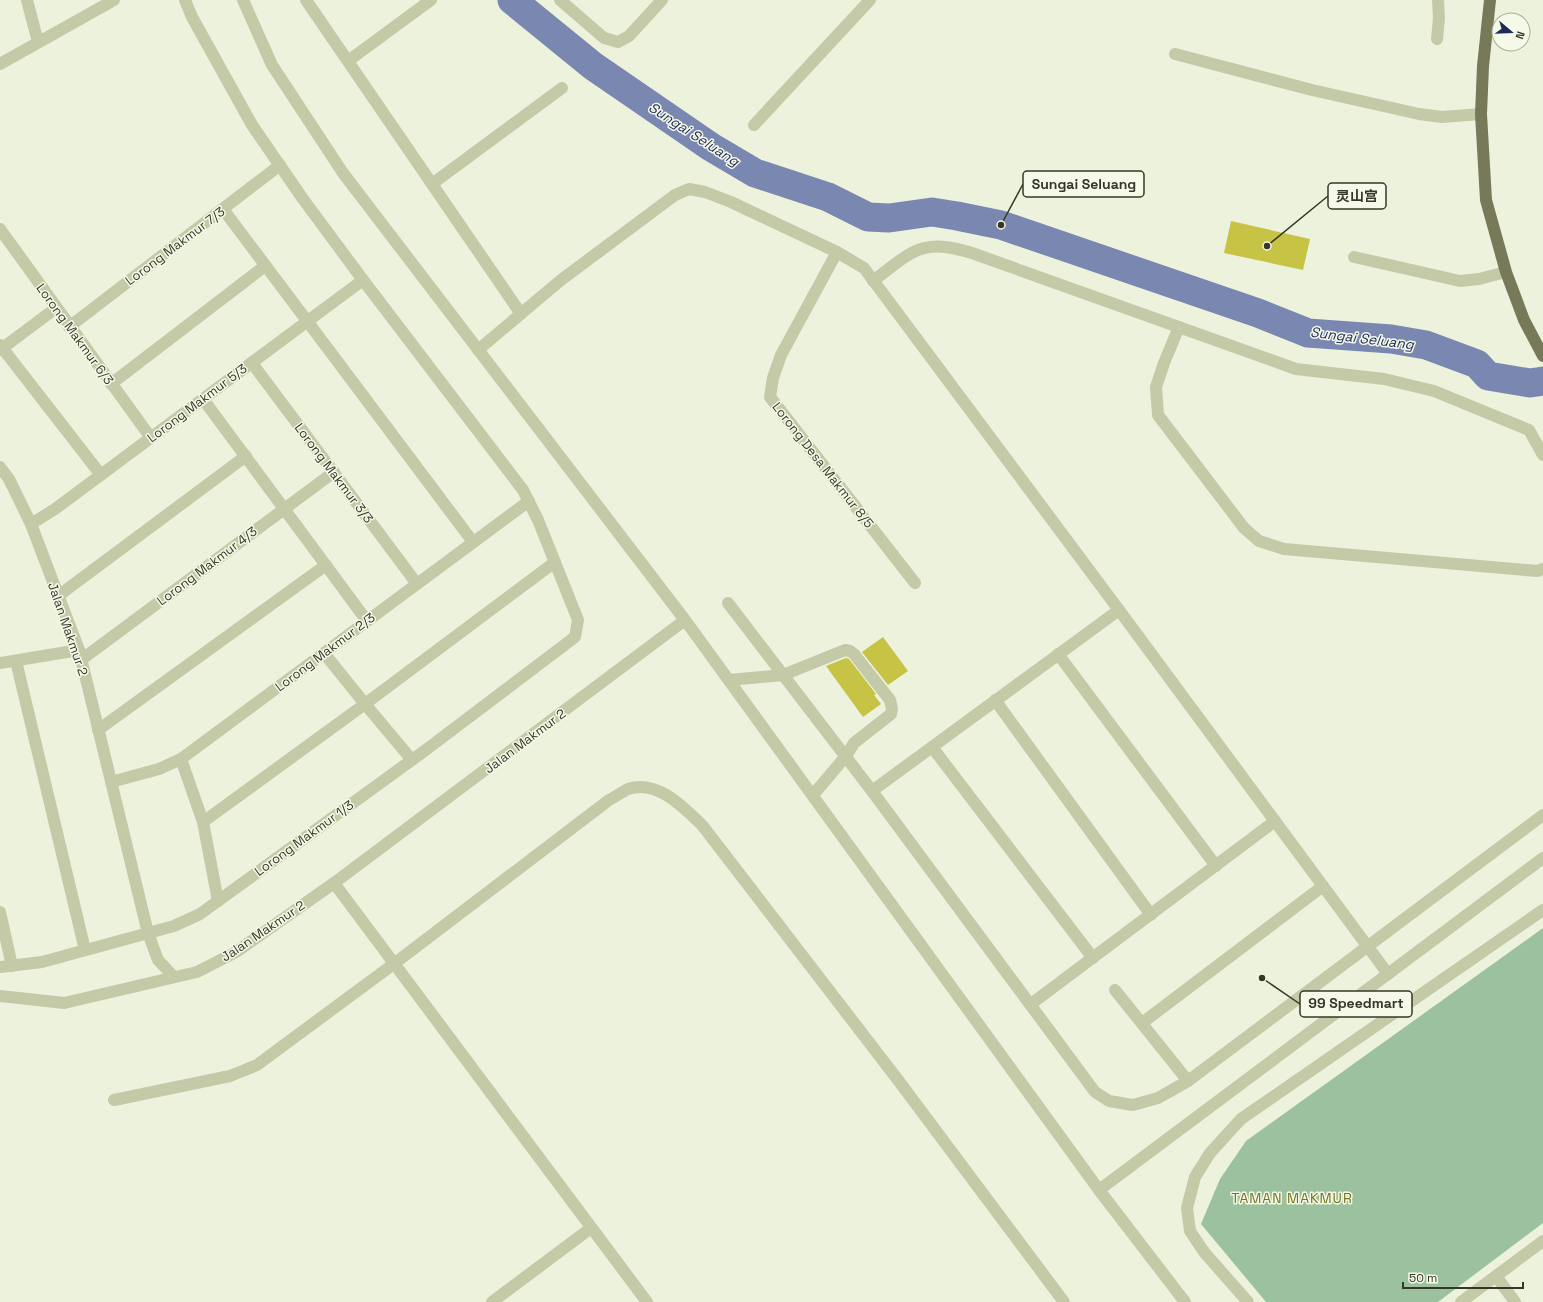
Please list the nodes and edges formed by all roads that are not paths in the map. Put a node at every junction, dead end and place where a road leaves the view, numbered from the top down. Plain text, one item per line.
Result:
1 (27, 0) edge
2 (114, 0) edge
3 (184, 0) edge
4 (243, 0) edge
5 (306, 0) edge
6 (431, 0) edge
7 (560, 0) edge
8 (662, 0) edge
9 (870, 0) edge
10 (1438, 0) edge
11 (1490, 0) edge
12 (1437, 39) dead end
13 (38, 42) junction
14 (1175, 54) dead end
15 (348, 61) junction
16 (0, 64) edge
17 (562, 88) dead end
18 (1481, 114) junction
19 (754, 125) dead end
20 (280, 166) junction
21 (432, 184) junction
22 (223, 209) junction
23 (0, 229) edge
24 (837, 252) junction
25 (1354, 257) dead end
26 (266, 266) junction
27 (1506, 272) junction
28 (363, 280) junction
29 (873, 281) junction
30 (56, 308) junction
31 (521, 314) junction
32 (307, 322) junction
33 (70, 327) junction
34 (1179, 327) junction
35 (1, 348) edge
36 (478, 350) junction
37 (1543, 356) edge
38 (252, 363) junction
39 (111, 384) junction
40 (203, 399) junction
41 (151, 438) junction
42 (1543, 455) edge
43 (246, 456) junction
44 (0, 467) edge
45 (334, 472) junction
46 (101, 475) junction
47 (529, 501) junction
48 (285, 508) junction
49 (31, 524) junction
50 (473, 542) junction
51 (555, 562) junction
52 (326, 565) junction
53 (1543, 569) edge
54 (417, 584) junction
55 (915, 584) dead end
56 (58, 596) junction
57 (728, 603) dead end
58 (1119, 610) junction
59 (685, 620) junction
60 (367, 621) junction
61 (324, 653) junction
62 (1058, 654) junction
63 (80, 655) junction
64 (16, 661) junction
65 (0, 663) edge
66 (783, 675) junction
67 (729, 680) junction
68 (995, 700) junction
69 (365, 704) junction
70 (98, 730) junction
71 (932, 747) junction
72 (846, 756) junction
73 (181, 759) junction
74 (412, 760) junction
75 (111, 782) junction
76 (872, 791) junction
77 (812, 795) junction
78 (1543, 815) edge
79 (1275, 821) junction
80 (203, 822) junction
81 (1543, 858) edge
82 (1216, 866) junction
83 (334, 883) junction
84 (1323, 886) junction
85 (218, 901) junction
86 (1543, 910) edge
87 (0, 912) edge
88 (1151, 915) junction
89 (148, 933) junction
90 (1368, 946) junction
91 (85, 950) junction
92 (1093, 958) junction
93 (395, 963) junction
94 (12, 966) junction
95 (0, 967) edge
96 (1388, 974) junction
97 (174, 977) junction
98 (1116, 990) dead end
99 (0, 996) edge
100 (1031, 1004) junction
101 (1142, 1023) junction
102 (1188, 1081) junction
103 (114, 1100) dead end
104 (1099, 1190) junction
105 (591, 1228) junction
106 (1543, 1241) edge
107 (1496, 1276) junction
108 (492, 1302) edge
109 (647, 1302) edge
110 (1064, 1302) edge
111 (1185, 1302) edge
112 (1248, 1302) edge
113 (1461, 1302) edge
114 (1515, 1302) edge

1 - 13 street
2 - 13 street
3 - 20 street
4 - 36 street
5 - 15 street
6 - 15 street
7 - 8 street
9 - 19 street
10 - 12 street
11 - 18 main road
13 - 16 street
14 - 18 street
15 - 21 street
17 - 21 street
18 - 27 main road
20 - 22 street, Lorong Makmur 7/3
20 - 28 street
21 - 31 street
22 - 26 street
22 - 33 street, Lorong Makmur 7/3
23 - 30 street, Lorong Makmur 6/3
24 - 29 street
24 - 31 street
24 - 55 street, Lorong Desa Makmur 8/5
25 - 27 street
26 - 32 street
26 - 39 street
27 - 37 main road
28 - 32 street, Lorong Makmur 5/3
28 - 47 street
29 - 34 street
29 - 58 street
30 - 33 street, Lorong Makmur 6/3
30 - 35 street
31 - 36 street
32 - 38 street, Lorong Makmur 5/3
32 - 50 street
33 - 39 street, Lorong Makmur 6/3
34 - 42 street
34 - 53 street
35 - 46 street
36 - 59 street
38 - 40 street, Lorong Makmur 5/3
38 - 45 street, Lorong Makmur 3/3
39 - 41 street, Lorong Makmur 6/3
40 - 41 street, Lorong Makmur 5/3
40 - 43 street
41 - 46 street, Lorong Makmur 5/3
43 - 48 street
43 - 56 street
44 - 49 street, Jalan Makmur 2
45 - 48 street, Lorong Makmur 4/3
45 - 54 street, Lorong Makmur 3/3
46 - 49 street, Lorong Makmur 5/3
47 - 50 street, Lorong Makmur 2/3
47 - 51 street
48 - 52 street
48 - 63 street, Lorong Makmur 4/3
49 - 56 street, Jalan Makmur 2
50 - 54 street, Lorong Makmur 2/3
51 - 69 street
51 - 74 street, Lorong Makmur 1/3
52 - 60 street
52 - 70 street
54 - 60 street, Lorong Makmur 2/3
56 - 63 street, Jalan Makmur 2
57 - 66 street
58 - 62 street
58 - 79 street
59 - 67 street
59 - 83 street, Jalan Makmur 2
60 - 61 street, Lorong Makmur 2/3
61 - 69 street
61 - 73 street, Lorong Makmur 2/3
62 - 68 street
62 - 82 street
63 - 64 street
63 - 70 street, Jalan Makmur 2
64 - 65 street
64 - 91 street
66 - 67 street
66 - 72 street
66 - 72 street
67 - 77 street
68 - 71 street
68 - 88 street
69 - 74 street
69 - 80 street
70 - 75 street, Jalan Makmur 2
71 - 76 street
71 - 92 street
72 - 76 street
72 - 77 street
73 - 75 street, Lorong Makmur 2/3
73 - 80 street
74 - 85 street, Lorong Makmur 1/3
75 - 89 street, Jalan Makmur 2
76 - 100 street
77 - 104 street
78 - 90 street
79 - 82 street
79 - 84 street
80 - 85 street
81 - 96 street
82 - 88 street
83 - 93 street
83 - 97 street, Jalan Makmur 2
84 - 90 street
84 - 101 street
85 - 89 street, Lorong Makmur 1/3
86 - 112 street
87 - 94 street
88 - 92 street
89 - 91 street, Lorong Makmur 1/3
89 - 97 street, Jalan Makmur 2
90 - 96 street
90 - 102 street
91 - 94 street, Lorong Makmur 1/3
92 - 100 street
93 - 103 street
93 - 105 street
93 - 110 street
94 - 95 street, Lorong Makmur 1/3
96 - 104 street
97 - 99 street
98 - 101 street
100 - 102 street
101 - 102 street
104 - 111 street
105 - 108 street
105 - 109 street
106 - 107 street
107 - 113 street
107 - 114 street

